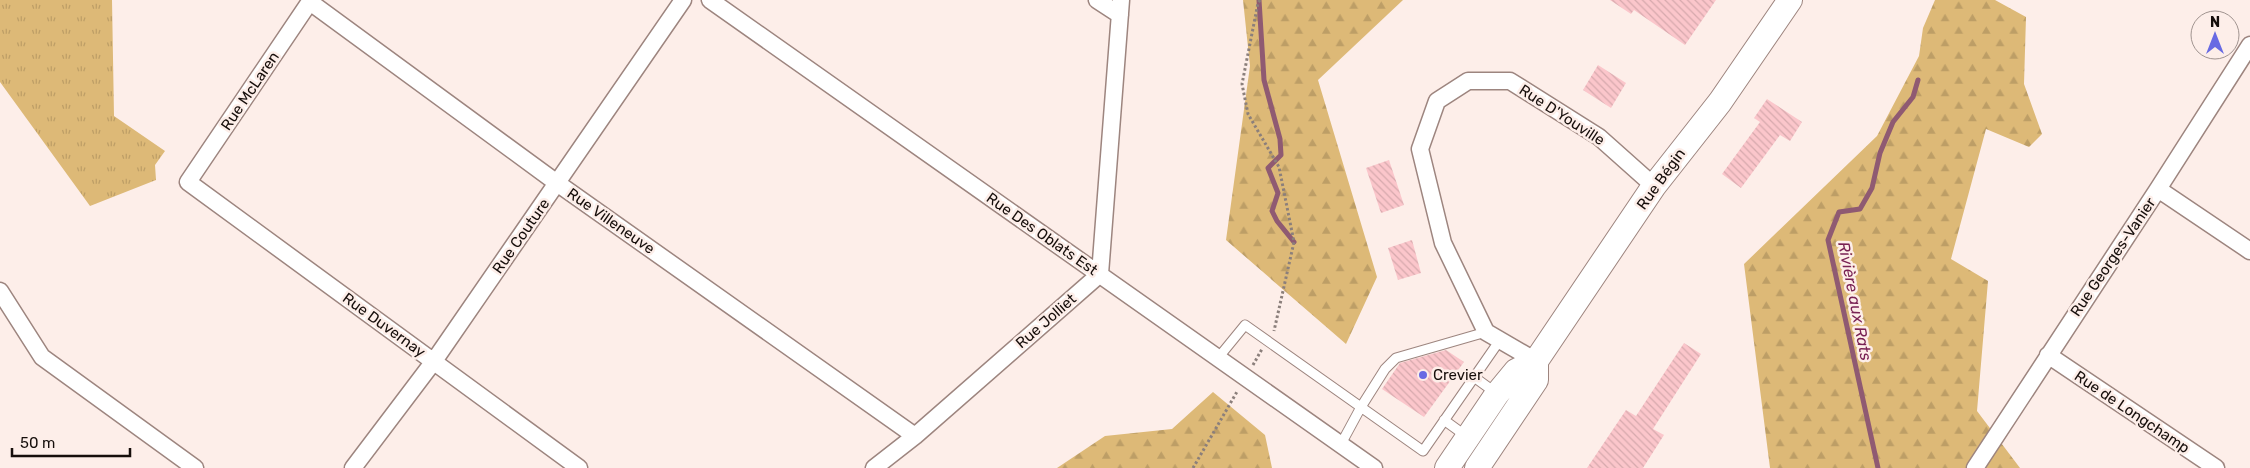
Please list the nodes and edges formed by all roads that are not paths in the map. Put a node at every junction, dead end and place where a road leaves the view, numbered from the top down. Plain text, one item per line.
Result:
1 (683, 0) edge
2 (710, 0) edge
3 (1097, 0) edge
4 (1790, 0) edge
5 (311, 1) edge
6 (1120, 8) edge
7 (2250, 45) edge
8 (188, 182) joint
9 (557, 183) junction
10 (1654, 186) junction
11 (2158, 189) junction
12 (2250, 251) edge
13 (1100, 274) junction
14 (0, 291) edge
15 (1493, 336) junction
16 (2048, 355) junction
17 (1218, 358) junction
18 (1536, 361) junction
19 (434, 362) junction
20 (1474, 377) junction
21 (1497, 394) junction
22 (1361, 407) junction
23 (1444, 420) junction
24 (915, 436) junction
25 (1469, 438) junction
26 (1341, 444) junction
27 (195, 468) edge
28 (353, 468) edge
29 (579, 468) edge
30 (874, 468) edge
31 (1374, 468) edge
32 (1447, 468) edge
33 (1477, 468) edge
34 (1975, 468) edge
35 (2216, 468) edge

1 - 9 street, Rue Couture
2 - 13 street, Rue Des Oblats Est
3 - 6 street
4 - 10 street, Rue Bégin
5 - 8 street, Rue McLaren
5 - 9 street, Rue Villeneuve
6 - 13 street
7 - 11 street, Rue Georges-Vanier
8 - 19 street, Rue Duvernay
9 - 19 street, Rue Couture
9 - 24 street, Rue Villeneuve
10 - 15 street, Rue D'Youville
10 - 18 street, Rue Bégin
11 - 12 street
11 - 16 street, Rue Georges-Vanier
13 - 17 street, Rue Des Oblats Est
13 - 24 street, Rue Jolliet
14 - 27 street
15 - 18 street
15 - 20 lane
15 - 22 lane
16 - 34 street, Rue Georges-Vanier
16 - 35 street, Rue de Longchamp
17 - 22 lane
17 - 26 street, Rue Des Oblats Est
18 - 21 street, Rue Bégin
18 - 33 street, Rue Bégin
19 - 28 street, Rue Couture
19 - 29 street, Rue Duvernay
20 - 21 lane
20 - 23 lane
21 - 25 street, Rue Bégin
22 - 23 lane
22 - 26 lane
23 - 25 lane
24 - 30 street, Rue Jolliet
25 - 32 street, Rue Bégin
26 - 31 street, Rue Des Oblats Est

